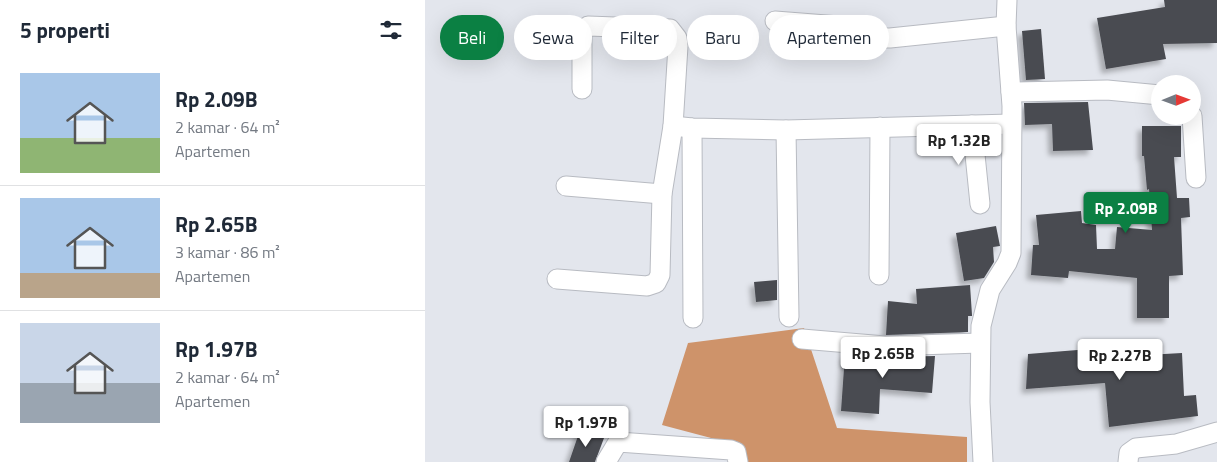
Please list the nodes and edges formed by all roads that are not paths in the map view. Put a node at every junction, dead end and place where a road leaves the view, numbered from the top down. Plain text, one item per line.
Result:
1 (1007, 0) edge
2 (1006, 26) junction
3 (889, 38) edge
4 (582, 90) dead end
5 (1011, 92) junction
6 (1151, 94) edge
7 (1011, 124) junction
8 (973, 125) junction
9 (1193, 125) edge
10 (673, 126) junction
11 (880, 127) junction
12 (692, 128) junction
13 (785, 130) junction
14 (1196, 178) dead end
15 (566, 186) dead end
16 (663, 194) junction
17 (980, 204) dead end
18 (879, 275) dead end
19 (557, 279) dead end
20 (789, 317) dead end
21 (693, 318) dead end
22 (802, 339) dead end
23 (980, 343) junction
24 (1215, 439) edge
25 (606, 462) edge
26 (738, 462) edge
27 (983, 462) edge
28 (1128, 462) edge

1 - 2 street
2 - 3 street
2 - 5 street
4 - 10 street
5 - 6 street
5 - 7 street
7 - 8 street
7 - 23 street
8 - 11 street
8 - 17 street
9 - 14 street
10 - 12 street
10 - 16 street
11 - 13 street
11 - 18 street
12 - 13 street
12 - 21 street
13 - 20 street
15 - 16 street
16 - 19 street
22 - 23 street
23 - 27 street
24 - 28 street
25 - 26 street

